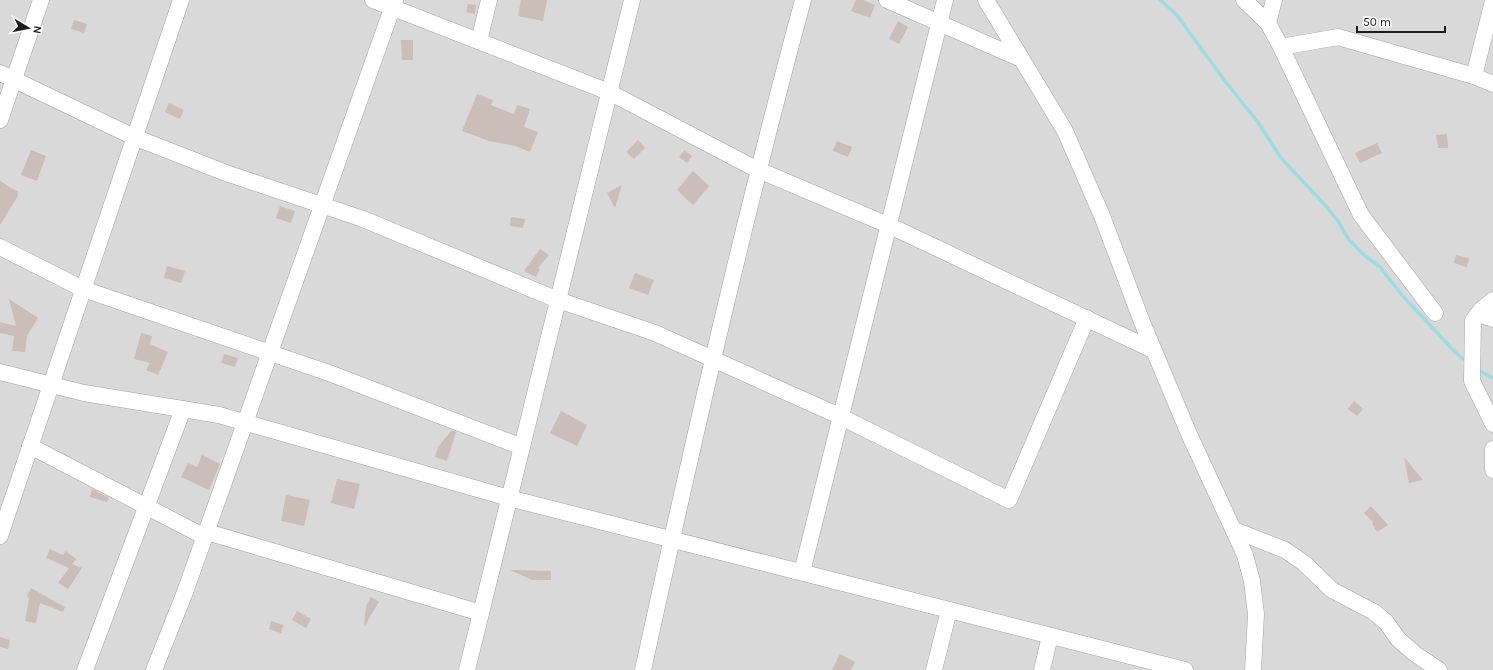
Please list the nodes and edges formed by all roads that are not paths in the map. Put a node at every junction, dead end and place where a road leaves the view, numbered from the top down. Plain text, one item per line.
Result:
1 (41, 0) edge
2 (181, 0) edge
3 (374, 0) edge
4 (489, 0) edge
5 (632, 0) edge
6 (802, 0) edge
7 (887, 0) edge
8 (945, 0) edge
9 (986, 0) edge
10 (1244, 0) edge
11 (1274, 0) edge
12 (1493, 1) edge
13 (394, 4) edge
14 (1268, 23) junction
15 (940, 24) junction
16 (479, 41) junction
17 (1281, 47) junction
18 (1021, 58) junction
19 (7, 76) edge
20 (1474, 76) junction
21 (1493, 84) edge
22 (609, 92) junction
23 (0, 120) edge
24 (134, 137) junction
25 (758, 170) junction
26 (323, 206) junction
27 (889, 225) junction
28 (0, 248) edge
29 (83, 289) junction
30 (558, 300) junction
31 (1493, 300) edge
32 (1435, 313) dead end
33 (1478, 314) junction
34 (1086, 318) junction
35 (1493, 319) edge
36 (1153, 350) junction
37 (270, 353) junction
38 (713, 359) junction
39 (0, 372) edge
40 (51, 385) junction
41 (183, 409) junction
42 (841, 417) junction
43 (245, 424) junction
44 (1493, 424) edge
45 (30, 446) junction
46 (522, 447) junction
47 (1493, 449) edge
48 (1493, 470) edge
49 (509, 498) junction
50 (146, 506) junction
51 (1234, 530) junction
52 (206, 534) junction
53 (0, 536) edge
54 (672, 539) junction
55 (802, 572) junction
56 (949, 610) junction
57 (481, 613) junction
58 (1050, 636) junction
59 (1138, 664) edge
60 (85, 670) edge
61 (154, 670) edge
62 (467, 670) edge
63 (643, 670) edge
64 (934, 670) edge
65 (1042, 670) edge
66 (1185, 670) edge
67 (1253, 670) edge
68 (1439, 670) edge

1 - 19 street
2 - 24 street
3 - 13 street
4 - 16 street
5 - 22 street
6 - 25 street
7 - 15 street
8 - 15 street
9 - 18 street
10 - 14 street
11 - 14 street
12 - 20 street
13 - 16 street
13 - 26 street
14 - 17 street
15 - 18 street
15 - 27 street
16 - 22 street
17 - 20 street
17 - 32 street
18 - 36 street
19 - 23 street
19 - 24 street
20 - 21 street
22 - 25 street
22 - 30 street
24 - 26 street
24 - 29 street
25 - 27 street
25 - 38 street
26 - 30 street
26 - 37 street
27 - 34 street
27 - 42 street
28 - 29 street
29 - 37 street
29 - 40 street
30 - 38 street
30 - 46 street
31 - 33 street
33 - 35 street
33 - 44 street
34 - 36 street
34 - 42 street
36 - 51 street
37 - 43 street
37 - 46 street
38 - 42 street
38 - 54 street
39 - 40 street
40 - 41 street
40 - 45 street
41 - 43 street
41 - 50 street
42 - 55 street
43 - 49 street
43 - 52 street
45 - 50 street
45 - 53 street
46 - 49 street
47 - 48 street
49 - 54 street
49 - 57 street
50 - 52 street
50 - 60 street
51 - 67 street
51 - 68 street
52 - 57 street
52 - 61 street
54 - 55 street
54 - 63 street
55 - 56 street
56 - 58 street
56 - 64 street
57 - 62 street
58 - 59 street
58 - 65 street
59 - 66 street

